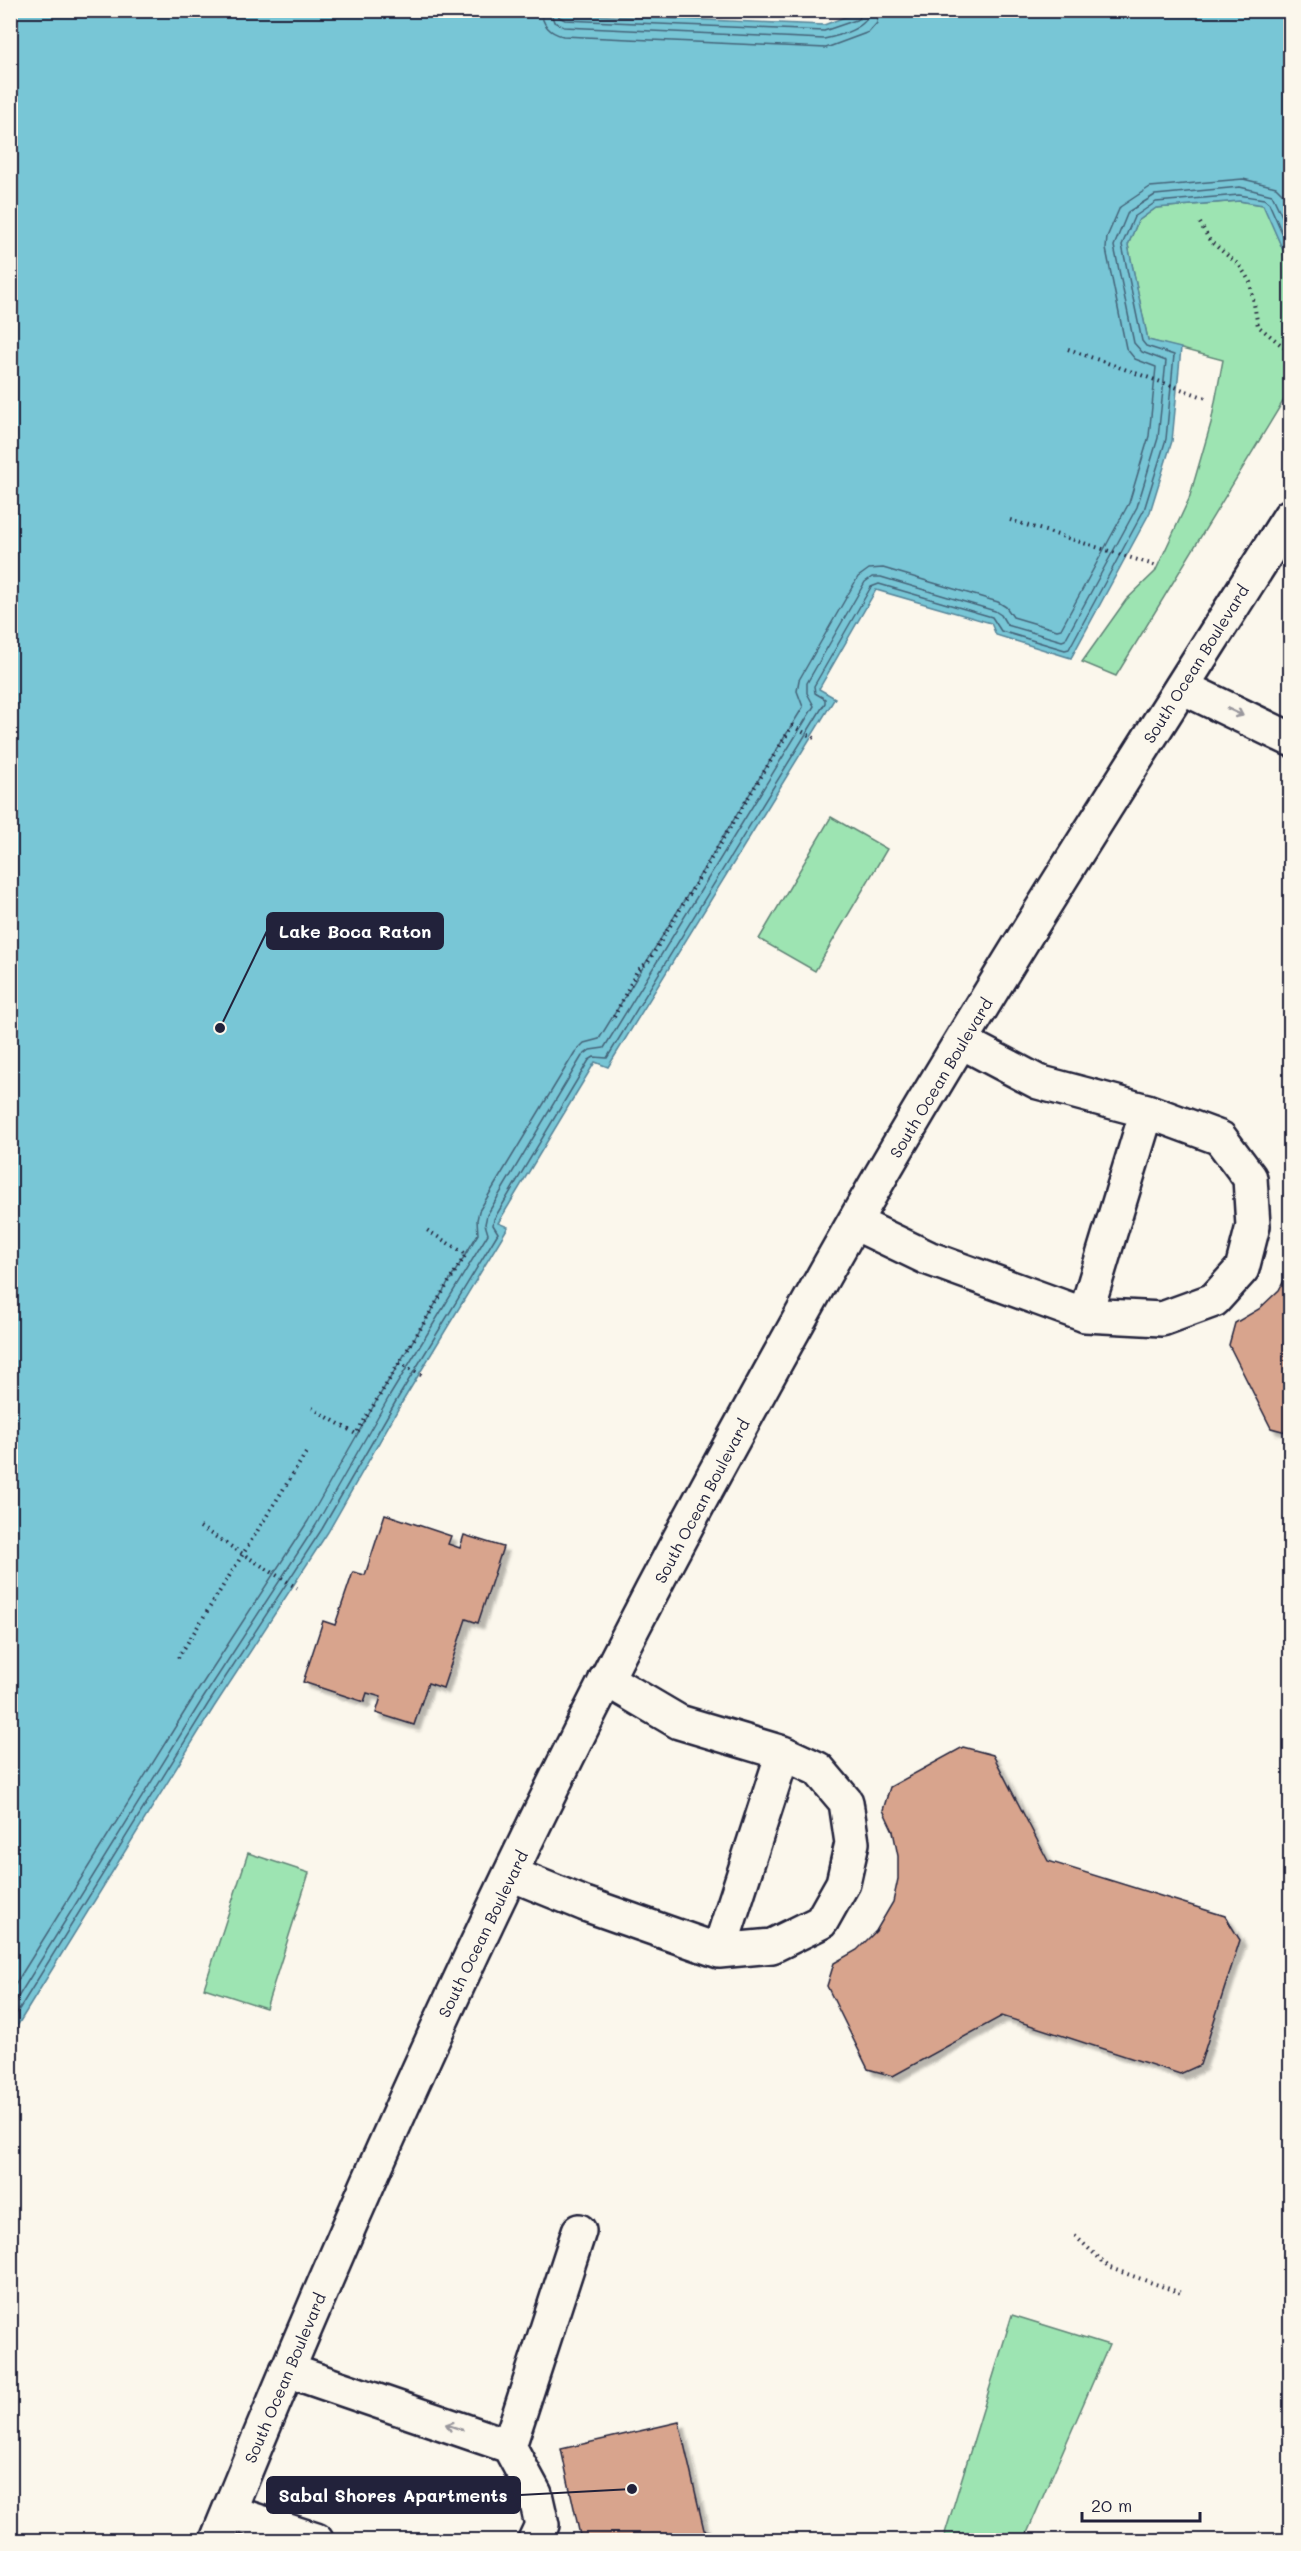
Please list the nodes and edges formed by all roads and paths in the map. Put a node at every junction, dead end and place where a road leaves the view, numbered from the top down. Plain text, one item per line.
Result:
1 (1200, 223) dead end
2 (1068, 350) dead end
3 (1290, 352) edge
4 (1209, 399) dead end
5 (1290, 516) edge
6 (1010, 520) dead end
7 (1157, 566) dead end
8 (1182, 687) junction
9 (816, 739) dead end
10 (1290, 739) edge
11 (614, 1017) dead end
12 (962, 1042) junction
13 (1147, 1111) junction
14 (855, 1223) junction
15 (425, 1229) dead end
16 (1085, 1315) junction
17 (399, 1363) junction
18 (423, 1376) dead end
19 (312, 1408) dead end
20 (306, 1453) dead end
21 (200, 1527) dead end
22 (242, 1554) junction
23 (297, 1588) dead end
24 (178, 1658) dead end
25 (606, 1679) junction
26 (783, 1753) junction
27 (511, 1874) junction
28 (719, 1951) junction
29 (579, 2231) dead end
30 (1075, 2236) dead end
31 (1180, 2293) dead end
32 (287, 2370) junction
33 (509, 2446) junction
34 (223, 2526) edge
35 (316, 2541) edge
36 (535, 2541) edge

1 - 3 path
2 - 4 path
5 - 8 main road, South Ocean Boulevard
6 - 7 path
8 -> 10 main road
8 - 12 main road, South Ocean Boulevard
9 - 11 path
12 - 13 main road
12 - 14 main road, South Ocean Boulevard
13 - 16 main road
13 - 16 main road
14 - 16 main road
14 - 25 main road, South Ocean Boulevard
15 - 17 path
17 - 18 path
17 - 19 path
20 - 22 path
21 - 22 path
22 - 23 path
22 - 24 path
25 - 26 main road
25 - 27 main road, South Ocean Boulevard
26 - 28 main road
26 - 28 main road
27 - 28 main road
27 - 32 main road, South Ocean Boulevard
29 - 33 main road
30 - 31 path
33 -> 32 main road
32 - 34 main road, South Ocean Boulevard
33 - 36 main road
34 - 35 main road

